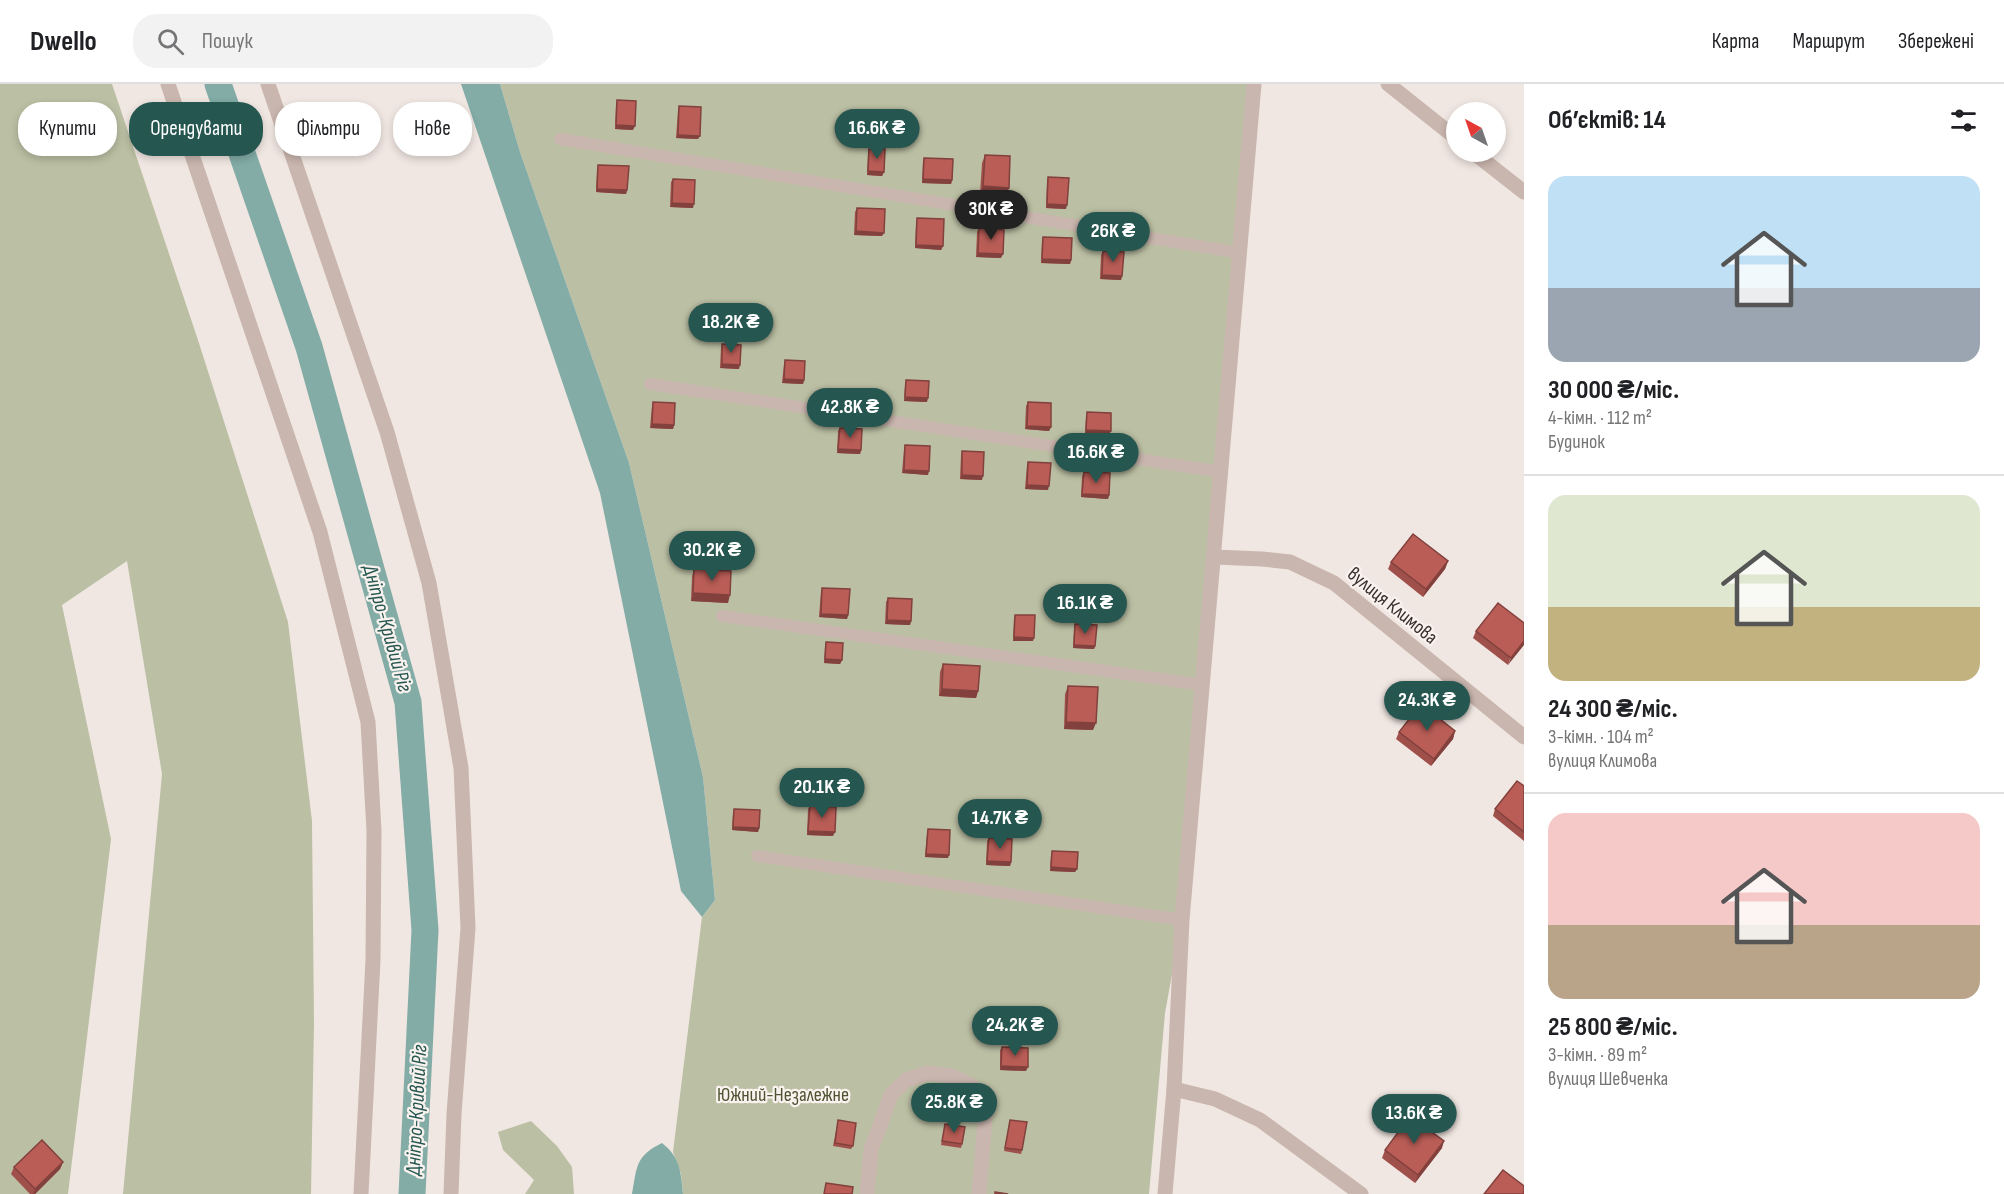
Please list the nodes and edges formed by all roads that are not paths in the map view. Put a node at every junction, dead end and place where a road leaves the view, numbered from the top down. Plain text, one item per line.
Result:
1 (168, 84) edge
2 (268, 84) edge
3 (1254, 84) edge
4 (1388, 84) edge
5 (1446, 130) edge
6 (560, 139) dead end
7 (1486, 162) edge
8 (1524, 192) edge
9 (1240, 253) junction
10 (650, 384) dead end
11 (1222, 472) junction
12 (1214, 557) junction
13 (723, 616) dead end
14 (1203, 685) junction
15 (1524, 737) edge
16 (757, 856) dead end
17 (1182, 920) junction
18 (1174, 1089) junction
19 (361, 1194) edge
20 (451, 1194) edge
21 (867, 1194) edge
22 (979, 1194) edge
23 (1165, 1194) edge
24 (1361, 1194) edge

1 - 19 street
2 - 20 street
3 - 9 street
4 - 5 street
6 - 9 lane
7 - 8 street
9 - 11 street
10 - 11 lane
11 - 12 street
12 - 14 street
12 - 15 street, вулиця Климова
13 - 14 lane
14 - 17 street
16 - 17 lane
17 - 18 street
18 - 23 street
18 - 24 street
21 - 22 street

